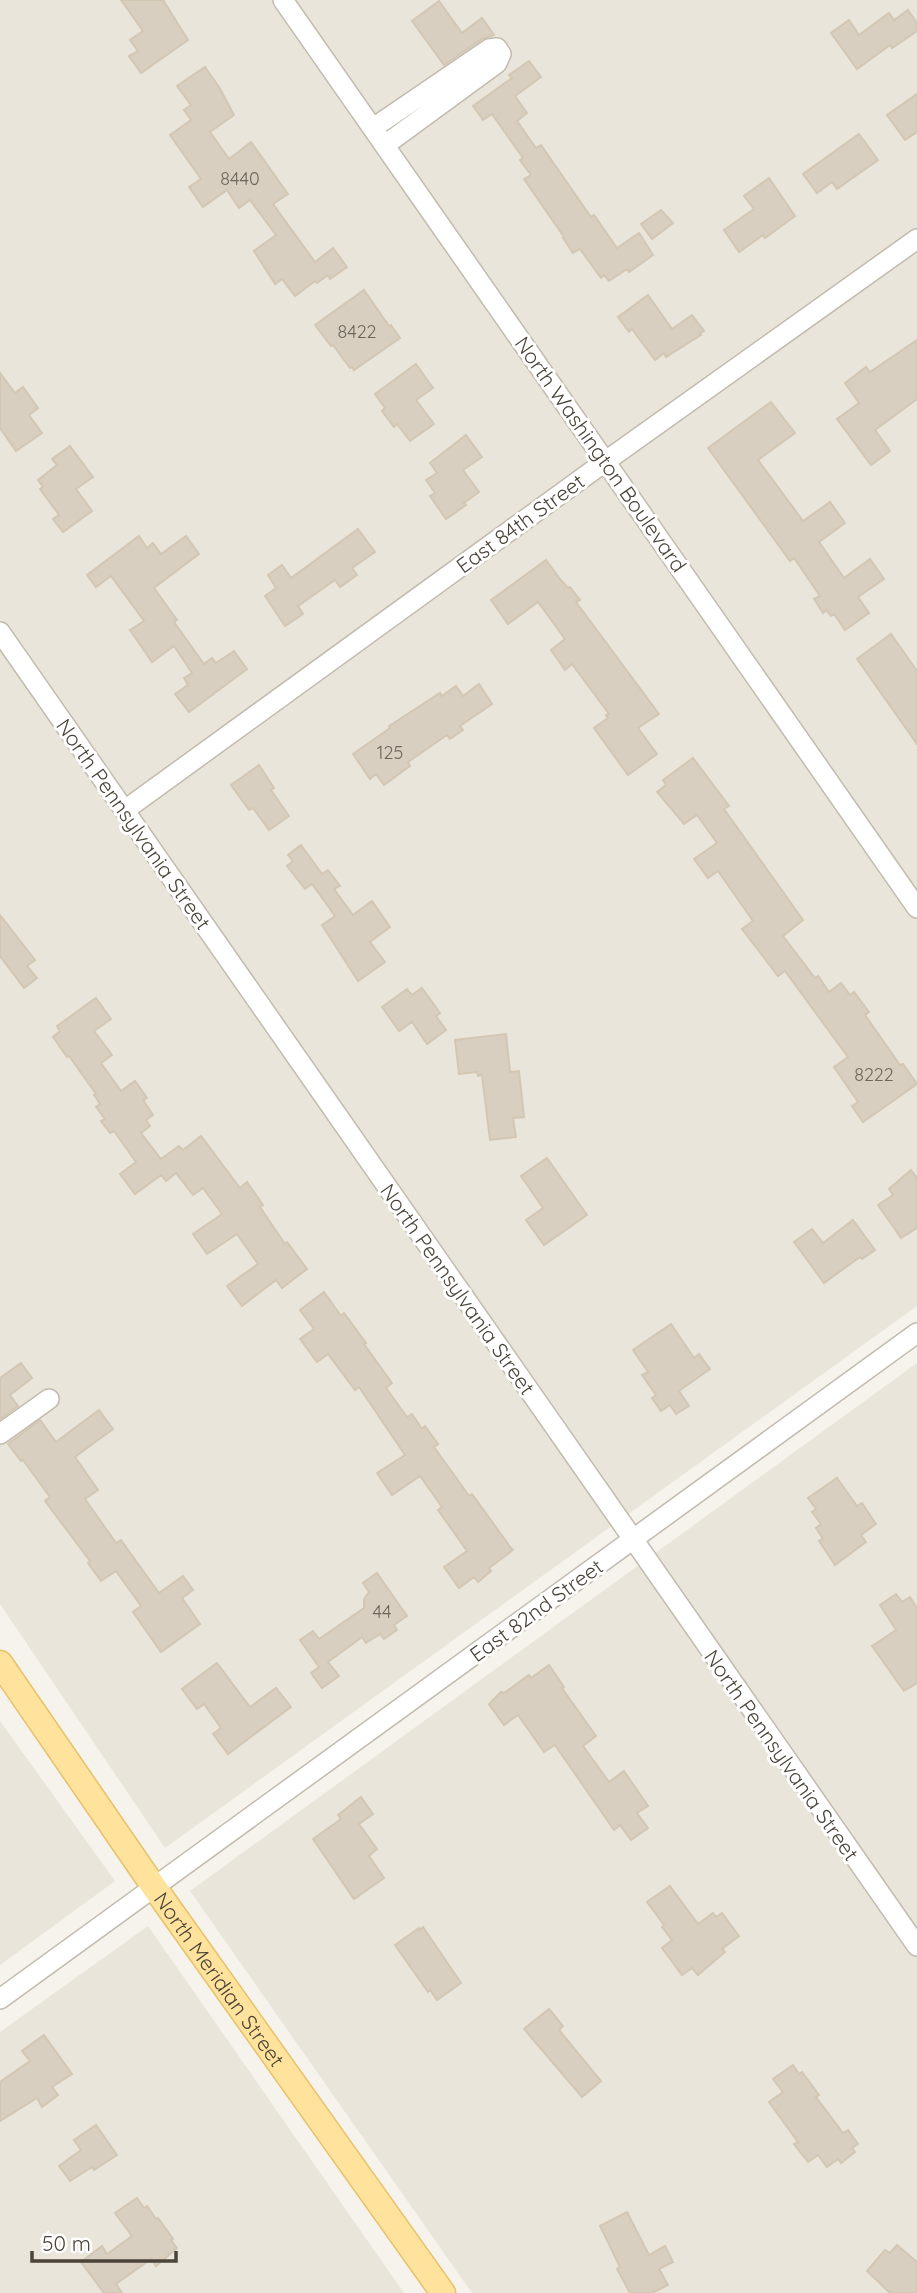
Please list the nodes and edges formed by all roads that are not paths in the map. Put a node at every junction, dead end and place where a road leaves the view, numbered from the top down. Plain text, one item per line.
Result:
1 (283, 0) edge
2 (379, 137) junction
3 (917, 239) edge
4 (606, 461) junction
5 (0, 632) edge
6 (125, 810) junction
7 (917, 908) edge
8 (917, 1333) edge
9 (49, 1399) dead end
10 (0, 1434) edge
11 (632, 1540) junction
12 (0, 1663) edge
13 (154, 1887) junction
14 (917, 1946) edge
15 (0, 1999) edge
16 (443, 2293) edge

1 - 2 street, North Washington Boulevard
2 - 2 street
2 - 4 street, North Washington Boulevard
3 - 4 street, East 84th Street
4 - 6 street, East 84th Street
4 - 7 street, North Washington Boulevard
5 - 6 street, North Pennsylvania Street
6 - 11 street, North Pennsylvania Street
8 - 11 street, East 82nd Street
9 - 10 street
11 - 13 street, East 82nd Street
11 - 14 street, North Pennsylvania Street
12 - 13 main road, North Meridian Street
13 - 15 street, East 82nd Street
13 - 16 main road, North Meridian Street

